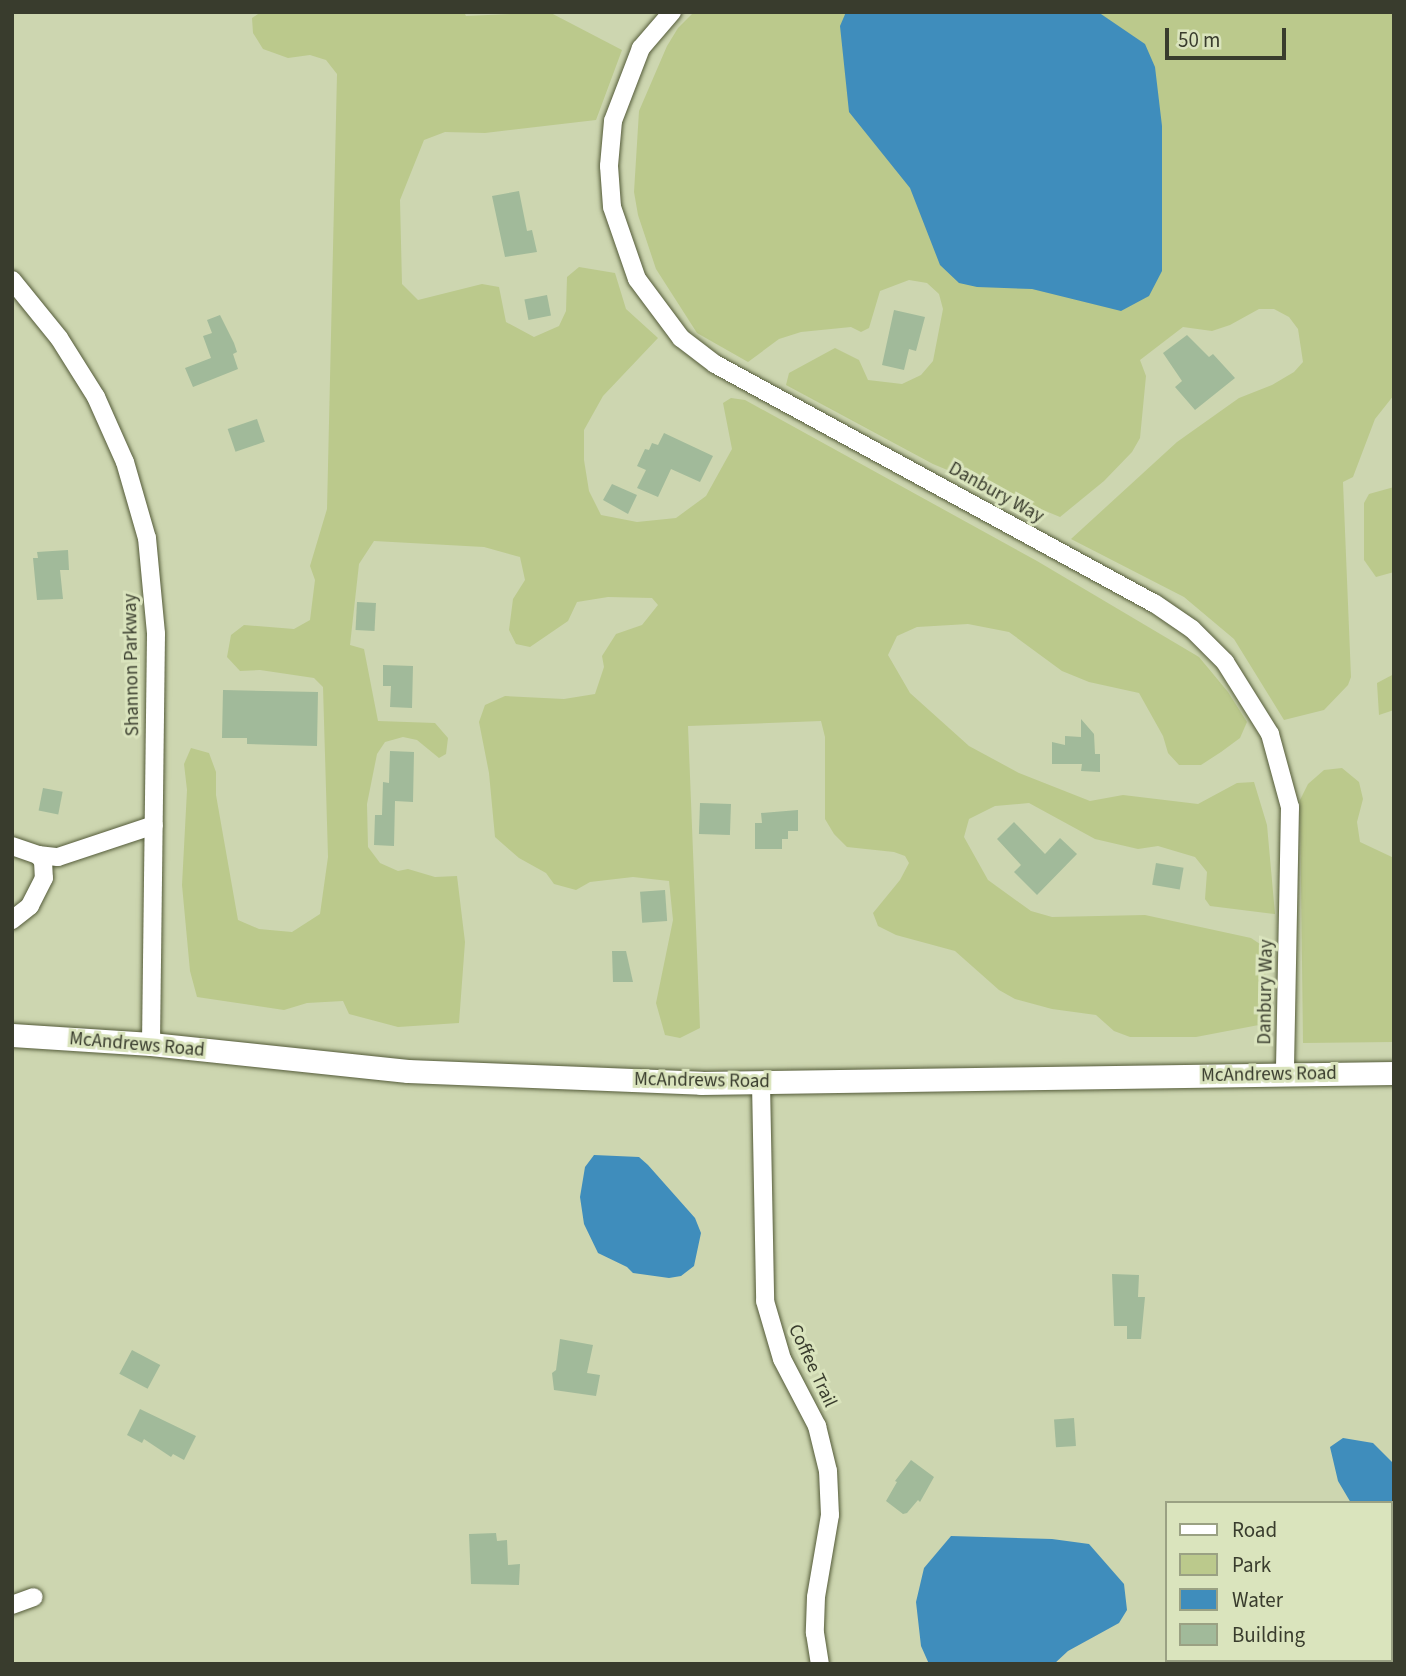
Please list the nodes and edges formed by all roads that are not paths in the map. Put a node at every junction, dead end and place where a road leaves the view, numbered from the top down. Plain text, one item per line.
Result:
1 (672, 12) edge
2 (12, 279) edge
3 (154, 825) junction
4 (12, 846) edge
5 (38, 855) junction
6 (12, 920) edge
7 (12, 1035) edge
8 (150, 1044) junction
9 (1394, 1073) edge
10 (1285, 1074) junction
11 (761, 1083) junction
12 (34, 1597) dead end
13 (12, 1605) edge
14 (820, 1664) edge

1 - 10 street, Danbury Way
2 - 3 street, Shannon Parkway
3 - 5 street
3 - 8 street, Shannon Parkway
4 - 5 street
5 - 6 street
7 - 8 main road, McAndrews Road
8 - 11 main road, McAndrews Road
9 - 10 main road, McAndrews Road
10 - 11 main road, McAndrews Road
11 - 14 street, Coffee Trail
12 - 13 street

